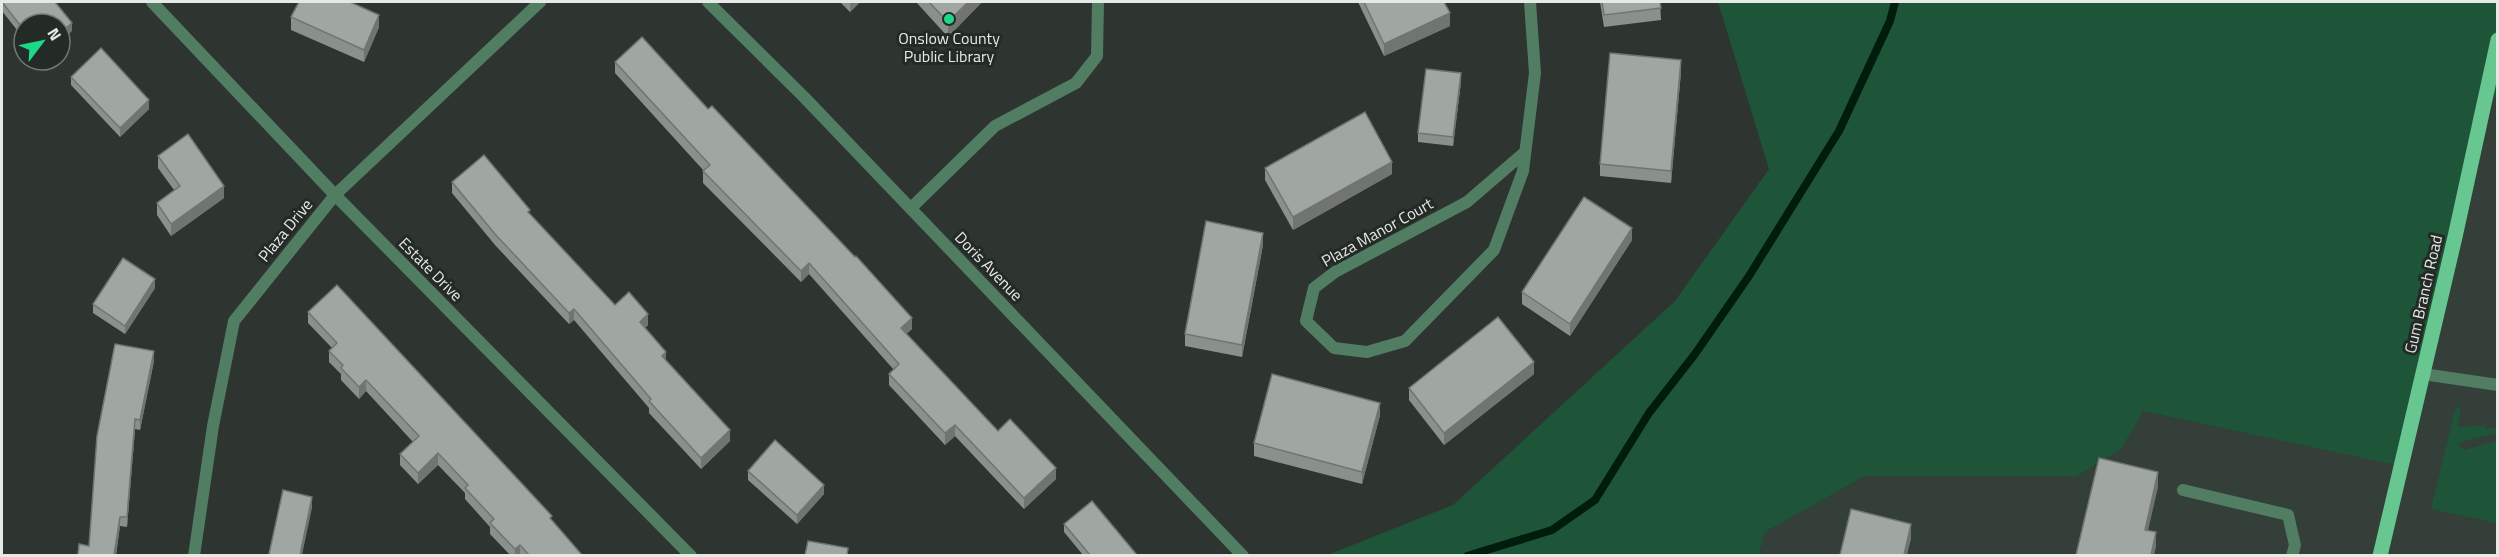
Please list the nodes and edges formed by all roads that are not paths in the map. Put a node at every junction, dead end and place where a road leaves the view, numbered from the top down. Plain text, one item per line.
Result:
1 (152, 2) edge
2 (540, 2) edge
3 (708, 2) edge
4 (1098, 2) edge
5 (1530, 2) edge
6 (2498, 40) edge
7 (1525, 152) junction
8 (335, 195) junction
9 (910, 208) junction
10 (2423, 374) junction
11 (2498, 385) edge
12 (2183, 490) dead end
13 (194, 555) edge
14 (691, 555) edge
15 (1243, 555) edge
16 (2292, 555) edge
17 (2380, 555) edge

1 - 8 street, Estate Drive
2 - 8 street, Plaza Drive
3 - 9 street, Doris Avenue
4 - 9 street
5 - 7 street, Plaza Manor Court
6 - 10 main road, Gum Branch Road
7 - 7 street, Plaza Manor Court
8 - 13 street, Plaza Drive
8 - 14 street, Estate Drive
9 - 15 street, Doris Avenue
10 - 11 street
10 - 17 main road, Gum Branch Road
12 - 16 street

